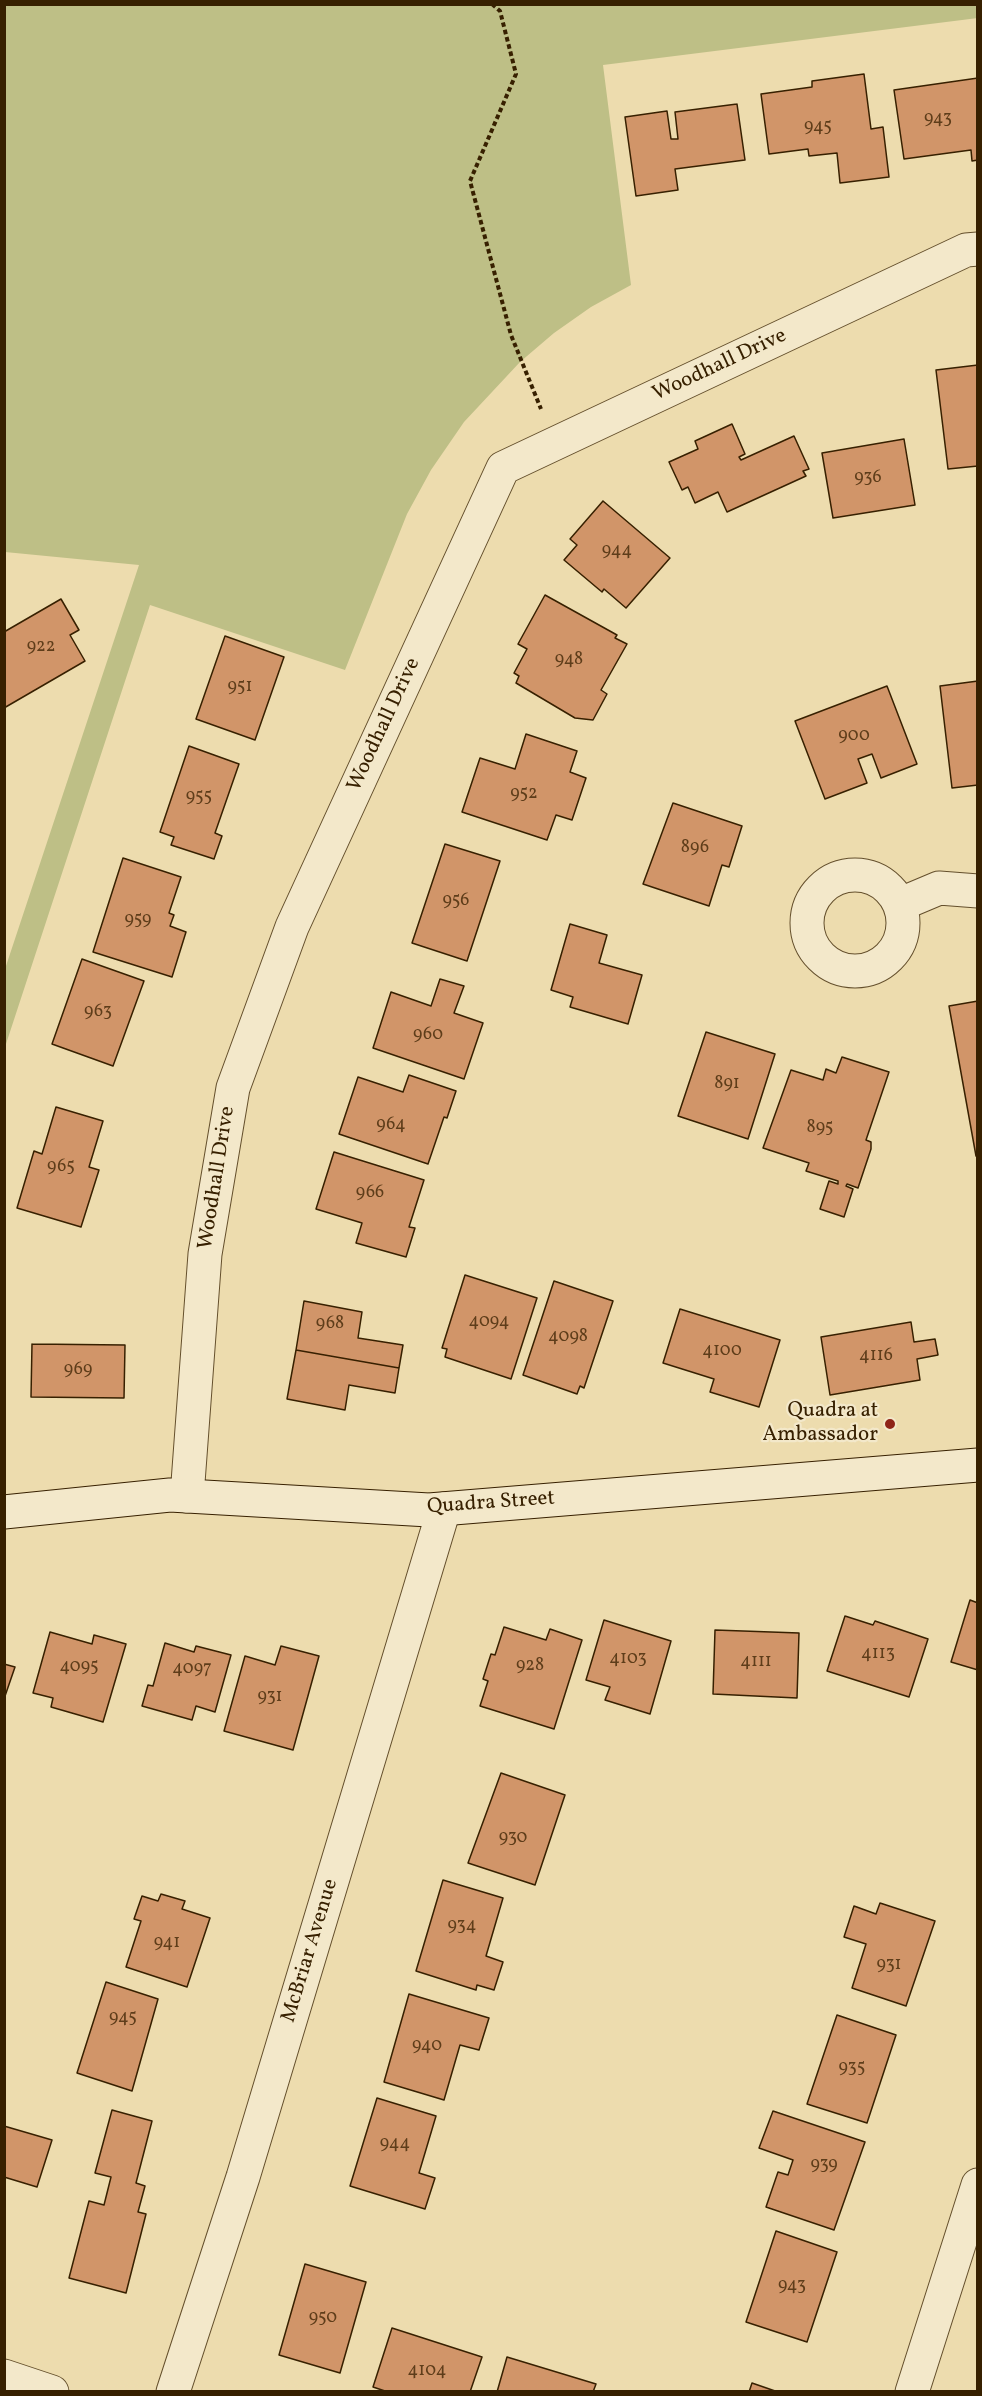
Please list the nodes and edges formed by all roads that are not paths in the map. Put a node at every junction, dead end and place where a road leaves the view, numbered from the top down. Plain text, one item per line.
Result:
1 (978, 249) edge
2 (978, 891) edge
3 (901, 904) dead end
4 (978, 1465) edge
5 (187, 1496) junction
6 (444, 1509) junction
7 (4, 1512) edge
8 (978, 2185) edge
9 (4, 2376) edge
10 (52, 2391) edge
11 (173, 2391) edge
12 (912, 2391) edge

1 - 5 street, Woodhall Drive
2 - 3 street
4 - 6 street, Quadra Street
5 - 6 street, Quadra Street
5 - 7 street, Quadra Street
6 - 11 street, McBriar Avenue
8 - 12 street
9 - 10 street

